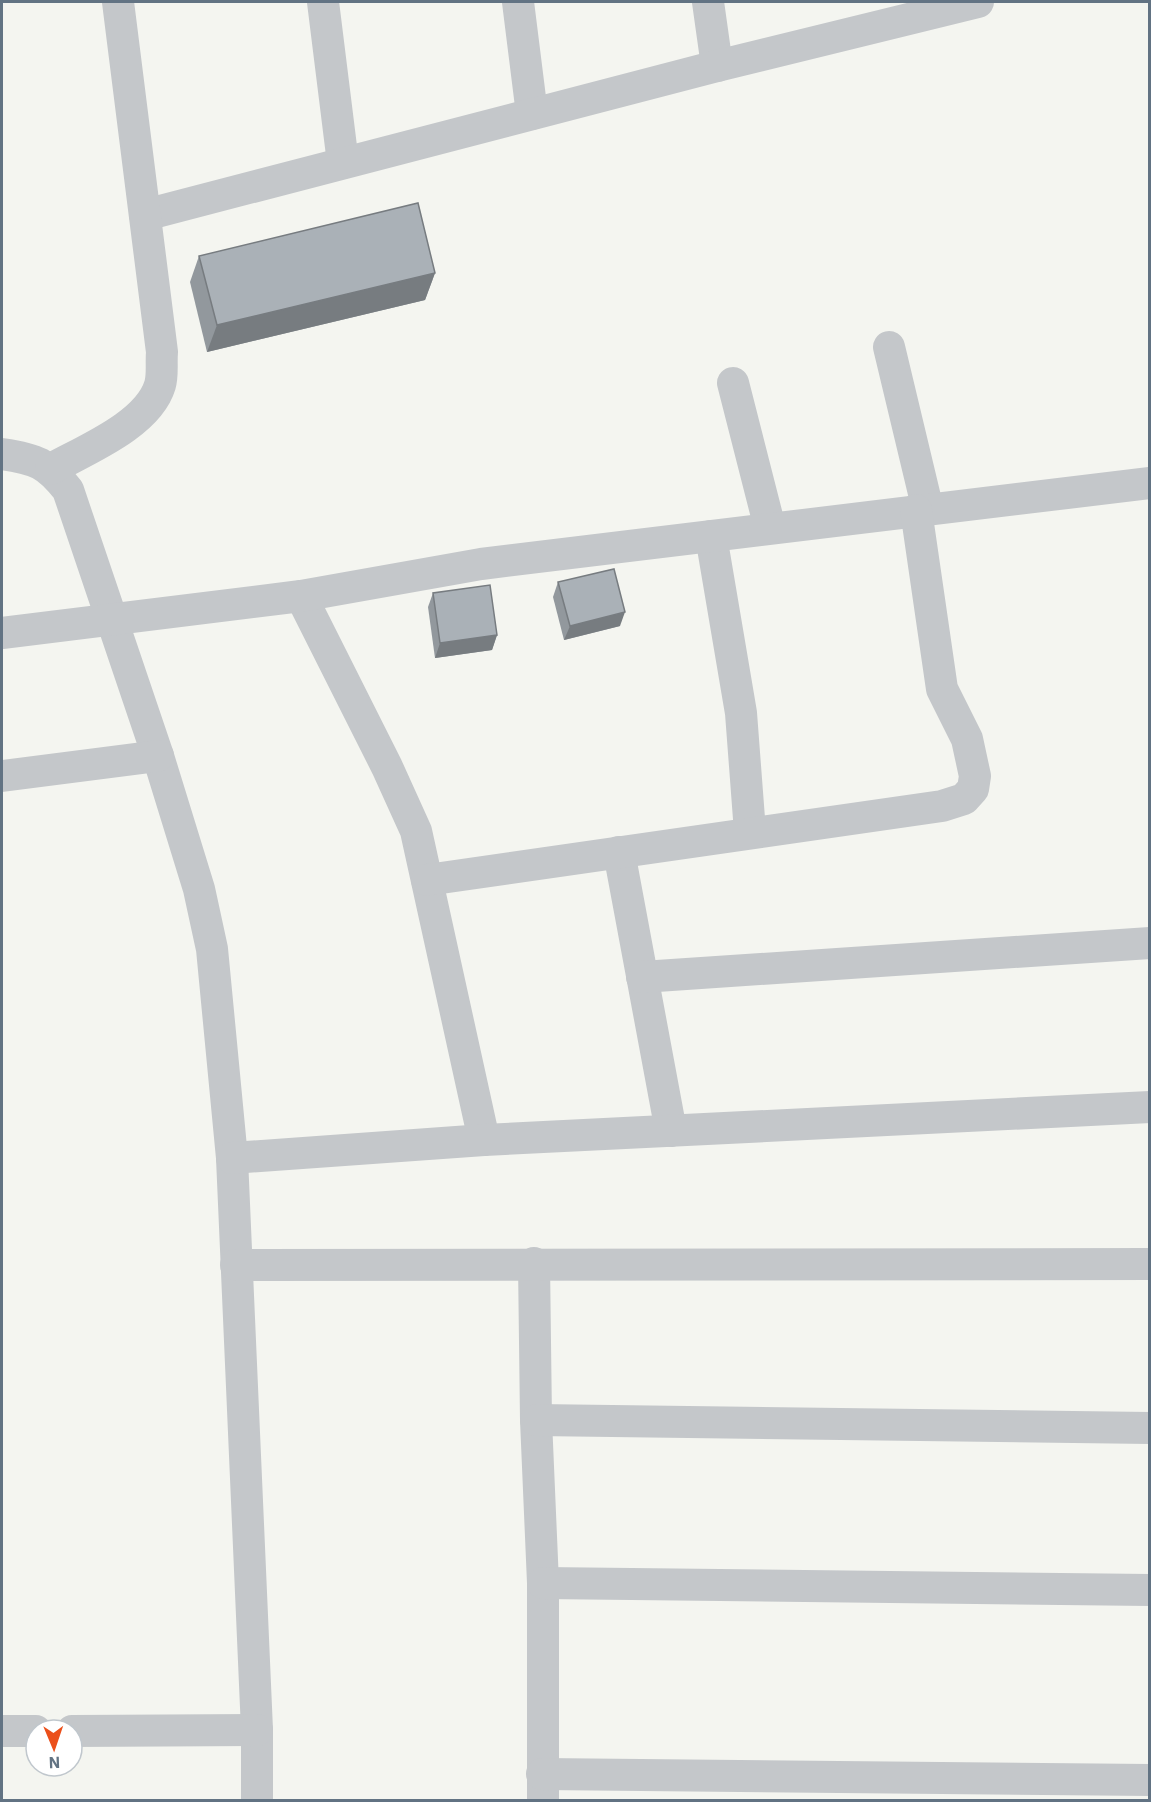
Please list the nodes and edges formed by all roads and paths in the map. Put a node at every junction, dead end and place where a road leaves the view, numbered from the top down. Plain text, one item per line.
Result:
1 (118, 2) edge
2 (322, 2) edge
3 (518, 2) edge
4 (708, 2) edge
5 (978, 2) edge
6 (899, 11) edge
7 (717, 66) junction
8 (532, 114) junction
9 (343, 163) junction
10 (145, 215) junction
11 (889, 347) dead end
12 (733, 383) dead end
13 (2, 454) edge
14 (51, 469) junction
15 (1149, 483) edge
16 (922, 510) junction
17 (770, 528) junction
18 (711, 536) junction
19 (301, 596) junction
20 (112, 620) junction
21 (2, 633) edge
22 (158, 756) junction
23 (2, 776) edge
24 (750, 832) junction
25 (619, 852) junction
26 (427, 880) junction
27 (1149, 943) edge
28 (642, 977) junction
29 (1149, 1107) edge
30 (670, 1131) junction
31 (484, 1140) junction
32 (232, 1158) junction
33 (534, 1263) junction
34 (1149, 1264) edge
35 (236, 1265) junction
36 (536, 1420) junction
37 (1149, 1428) edge
38 (543, 1583) junction
39 (1149, 1590) edge
40 (257, 1730) junction
41 (2, 1731) edge
42 (24, 1731) edge
43 (84, 1731) edge
44 (1149, 1780) edge
45 (543, 1787) edge
46 (257, 1800) edge

1 - 10 street
2 - 9 street
3 - 8 street
4 - 7 street
5 - 6 street
6 - 7 street
7 - 8 street
8 - 9 street
9 - 10 street
10 - 14 street
11 - 16 street
12 - 17 street
13 - 14 street
14 - 20 street
15 - 16 street
16 - 17 street
16 - 24 street
17 - 18 street
18 - 19 street
18 - 24 street
19 - 20 street
19 - 26 street
20 - 21 street
20 - 22 street
22 - 23 street
22 - 32 street
24 - 25 street
25 - 26 street
25 - 28 street
26 - 31 street
27 - 28 street
28 - 30 street
29 - 30 street
30 - 31 street
31 - 32 street
32 - 35 street
33 - 34 street
33 - 35 street
33 - 36 street
35 - 40 street
36 - 37 street
36 - 38 street
38 - 39 street
38 - 45 street
40 - 43 street
40 - 46 street
41 - 42 street
44 - 45 street

